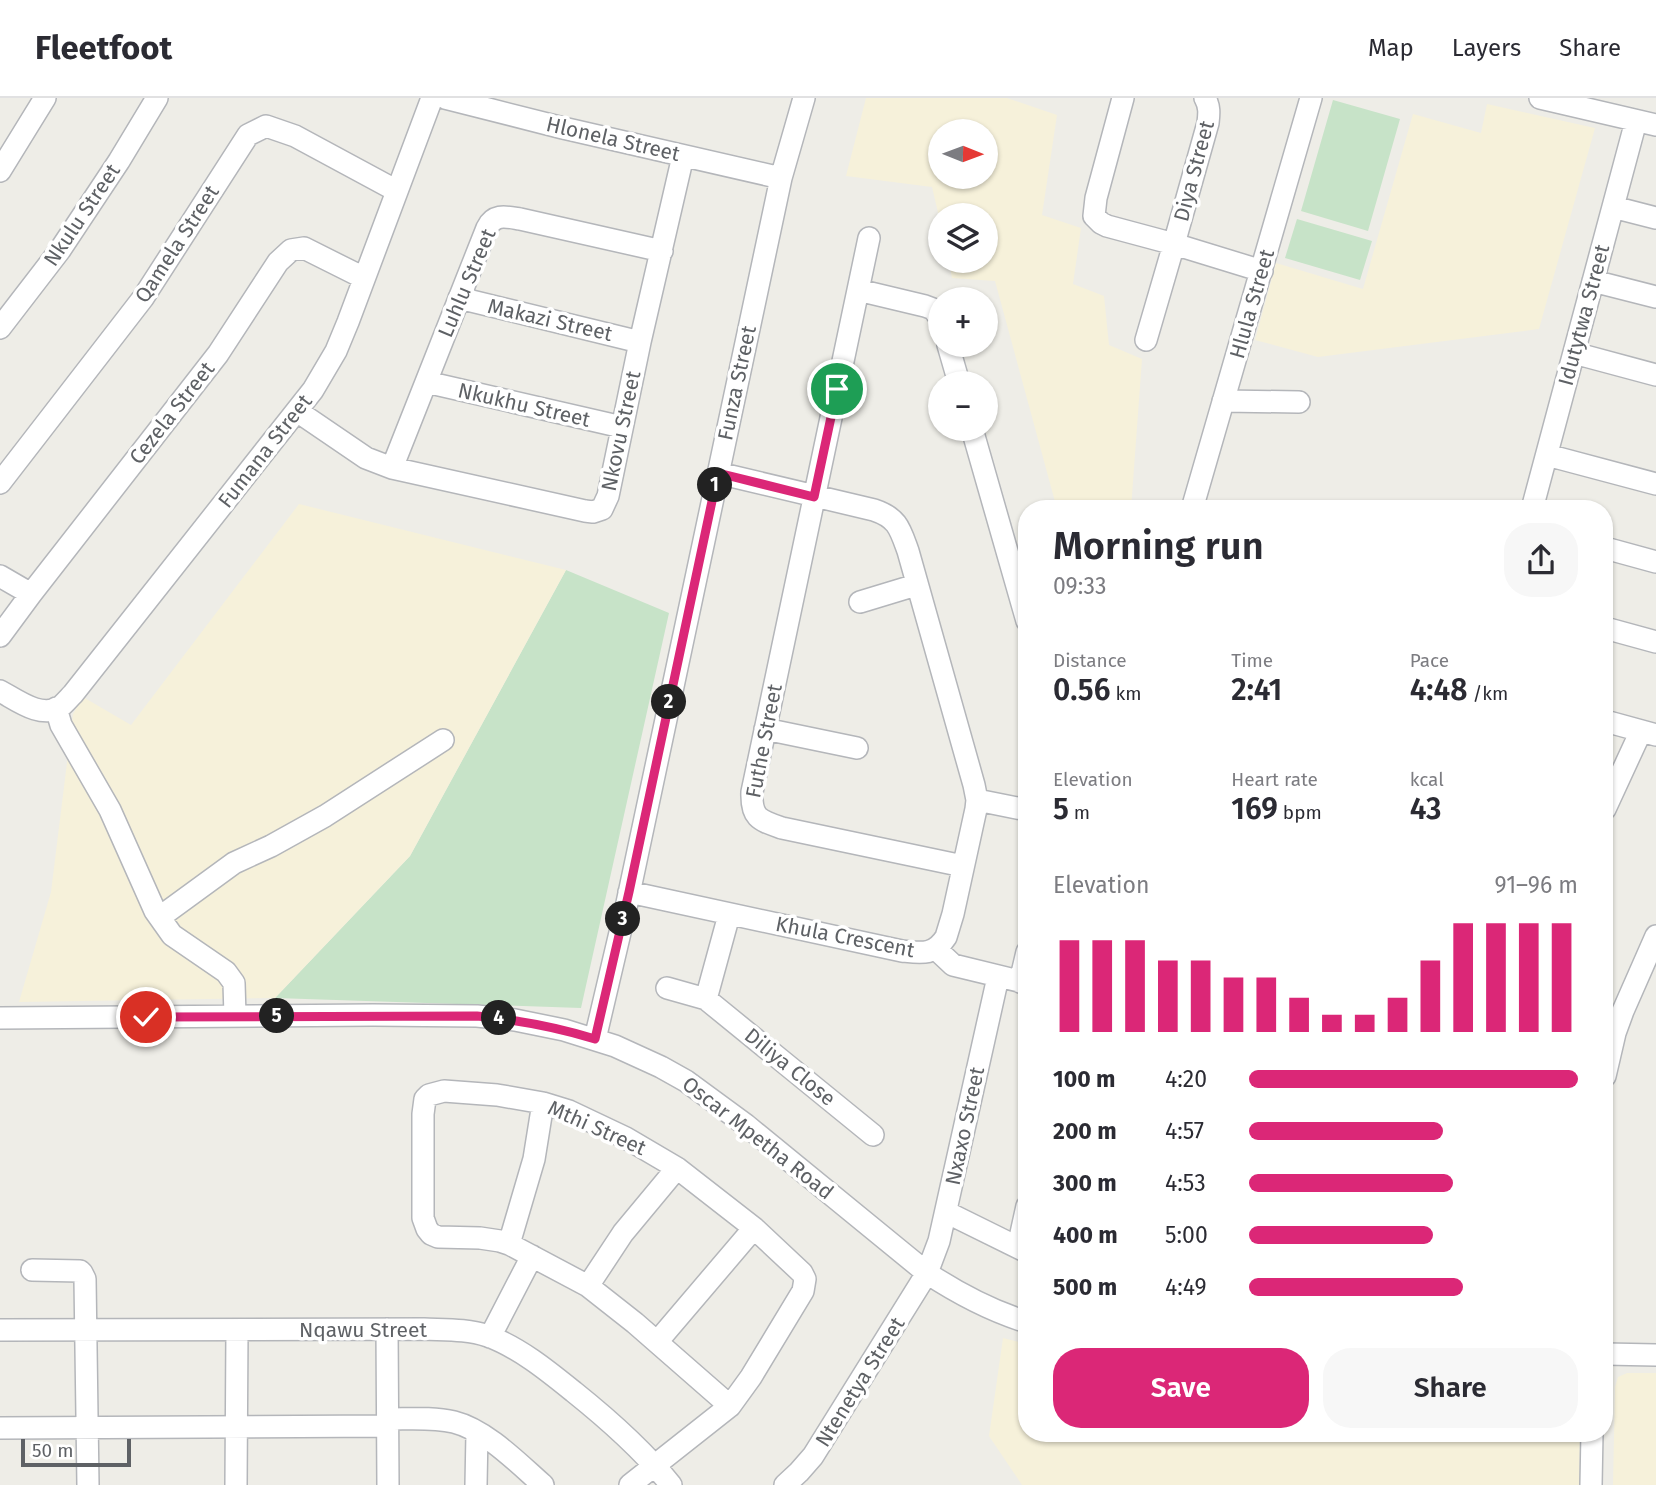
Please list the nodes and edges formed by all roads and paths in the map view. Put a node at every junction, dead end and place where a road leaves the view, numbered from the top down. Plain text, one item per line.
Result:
1 (45, 98) edge
2 (157, 98) edge
3 (432, 98) edge
4 (445, 98) edge
5 (804, 98) edge
6 (1123, 98) edge
7 (1205, 98) edge
8 (1311, 98) edge
9 (1540, 98) edge
10 (1646, 123) edge
11 (683, 156) junction
12 (0, 171) edge
13 (781, 178) junction
14 (397, 191) junction
15 (1613, 206) junction
16 (1656, 218) edge
17 (869, 238) dead end
18 (1174, 244) junction
19 (662, 251) junction
20 (1262, 271) junction
21 (363, 278) junction
22 (1593, 281) junction
23 (858, 290) junction
24 (459, 298) junction
25 (1656, 298) edge
26 (928, 307) edge
27 (0, 328) edge
28 (1146, 340) dead end
29 (640, 342) junction
30 (1574, 353) junction
31 (1656, 375) edge
32 (426, 383) junction
33 (1223, 401) junction
34 (1299, 402) dead end
35 (298, 411) junction
36 (622, 427) junction
37 (975, 441) edge
38 (1547, 454) junction
39 (392, 468) junction
40 (718, 473) junction
41 (0, 483) edge
42 (1656, 484) edge
43 (814, 497) junction
44 (1195, 500) edge
45 (1534, 500) edge
46 (1613, 550) edge
47 (1656, 562) edge
48 (0, 576) edge
49 (916, 585) junction
50 (1018, 590) edge
51 (31, 594) junction
52 (860, 602) dead end
53 (1613, 630) edge
54 (0, 636) edge
55 (1656, 642) edge
56 (0, 691) edge
57 (55, 708) junction
58 (1613, 723) edge
59 (765, 729) junction
60 (1648, 733) edge
61 (443, 740) dead end
62 (858, 748) dead end
63 (1613, 794) edge
64 (977, 800) junction
65 (1018, 809) edge
66 (963, 866) junction
67 (629, 892) junction
68 (729, 915) junction
69 (160, 917) junction
70 (1656, 936) edge
71 (936, 949) junction
72 (1650, 966) edge
73 (998, 977) junction
74 (1018, 982) edge
75 (667, 988) dead end
76 (706, 999) junction
77 (236, 1016) junction
78 (0, 1018) edge
79 (595, 1039) junction
80 (1613, 1045) edge
81 (543, 1102) junction
82 (873, 1135) dead end
83 (677, 1168) junction
84 (946, 1212) junction
85 (754, 1228) junction
86 (509, 1244) junction
87 (1018, 1248) edge
88 (532, 1256) junction
89 (32, 1270) dead end
90 (927, 1273) junction
91 (588, 1286) junction
92 (1018, 1319) edge
93 (387, 1329) junction
94 (86, 1330) junction
95 (237, 1330) junction
96 (0, 1331) edge
97 (490, 1337) junction
98 (657, 1342) junction
99 (1613, 1354) edge
100 (1656, 1355) edge
101 (730, 1405) junction
102 (388, 1422) junction
103 (237, 1426) junction
104 (5, 1428) edge
105 (87, 1428) junction
106 (477, 1433) junction
107 (1592, 1442) edge
108 (656, 1465) junction
109 (88, 1485) edge
110 (236, 1485) edge
111 (388, 1485) edge
112 (476, 1485) edge
113 (543, 1485) edge
114 (630, 1485) edge
115 (671, 1485) edge
116 (785, 1485) edge
117 (1591, 1485) edge

1 - 12 street
2 - 27 street, Nkulu Street
3 - 14 street, Fumana Street
4 - 11 street, Hlonela Street
5 - 13 street, Funza Street
6 - 18 street, Diya Street
7 - 18 street, Diya Street
8 - 20 street, Hlula Street
9 - 10 street
10 - 15 street, Idutytwa Street
11 - 13 street, Hlonela Street
11 - 19 street, Nkovu Street
13 - 40 street, Funza Street
14 - 21 street, Fumana Street
14 - 41 street, Qamela Street
15 - 16 street
15 - 22 street, Idutytwa Street
17 - 23 street, Futhe Street
18 - 20 street, Diya Street
18 - 28 street
19 - 24 street, Luhlu Street
19 - 29 street, Nkovu Street
20 - 33 street, Hlula Street
21 - 35 street, Fumana Street
21 - 51 street, Cezela Street
22 - 25 street
22 - 30 street, Idutytwa Street
23 - 26 street
23 - 43 street, Futhe Street
24 - 29 street, Makazi Street
24 - 32 street, Luhlu Street
29 - 36 street, Nkovu Street
30 - 31 street
30 - 38 street, Idutytwa Street
32 - 36 street, Nkukhu Street
32 - 39 street, Luhlu Street
33 - 34 street
33 - 44 street, Hlula Street
35 - 39 street, Nkovu Street
35 - 57 street, Fumana Street
36 - 39 street, Nkovu Street
37 - 50 street
38 - 42 street
38 - 45 street, Idutytwa Street
40 - 43 street, Khula Crescent
40 - 67 street, Funza Street
43 - 49 street, Khula Crescent
43 - 59 street, Futhe Street
46 - 47 street
48 - 51 street
49 - 52 street
49 - 64 street, Khula Crescent
51 - 54 street, Cezela Street
53 - 55 street
56 - 57 street
57 - 69 street
58 - 60 street
59 - 62 street
59 - 66 street, Futhe Street
60 - 63 street
61 - 69 street
64 - 65 street
64 - 66 street, Khula Crescent
66 - 71 street, Khula Crescent
67 - 68 street, Khula Crescent
67 - 79 street, Funza Street
68 - 71 street, Khula Crescent
68 - 76 street
69 - 77 street
70 - 72 street
71 - 73 street
72 - 80 street
73 - 74 street
73 - 84 street, Nxaxo Street
75 - 76 street, Diliya Close
76 - 82 street, Diliya Close
77 - 78 street, Oscar Mpetha Road
77 - 79 street, Oscar Mpetha Road
79 - 90 street, Oscar Mpetha Road
81 - 83 street, Mthi Street
81 - 86 street
81 - 86 street, Mthi Street
83 - 85 street, Mthi Street
83 - 91 street
84 - 87 street
84 - 90 street, Nxaxo Street
85 - 98 street
85 - 101 street, Mthi Street
86 - 88 street, Mthi Street
88 - 91 street, Mthi Street
88 - 97 street
89 - 94 street
90 - 92 street, Oscar Mpetha Road
90 - 116 street, Ntenetya Street
91 - 98 street, Mthi Street
93 - 95 street, Nqawu Street
93 - 97 street, Nqawu Street
93 - 102 street
94 - 95 street, Nqawu Street
94 - 96 street, Nqawu Street
94 - 105 street
95 - 103 street
97 - 108 street, Nqawu Street
98 - 101 street, Mthi Street
99 - 100 street
101 - 108 street, Mthi Street
102 - 103 street
102 - 106 street
102 - 111 street
103 - 105 street
103 - 110 street
104 - 105 street
105 - 109 street
106 - 112 street
106 - 113 street
107 - 117 street
108 - 114 street, Mthi Street
108 - 115 street, Nqawu Street

